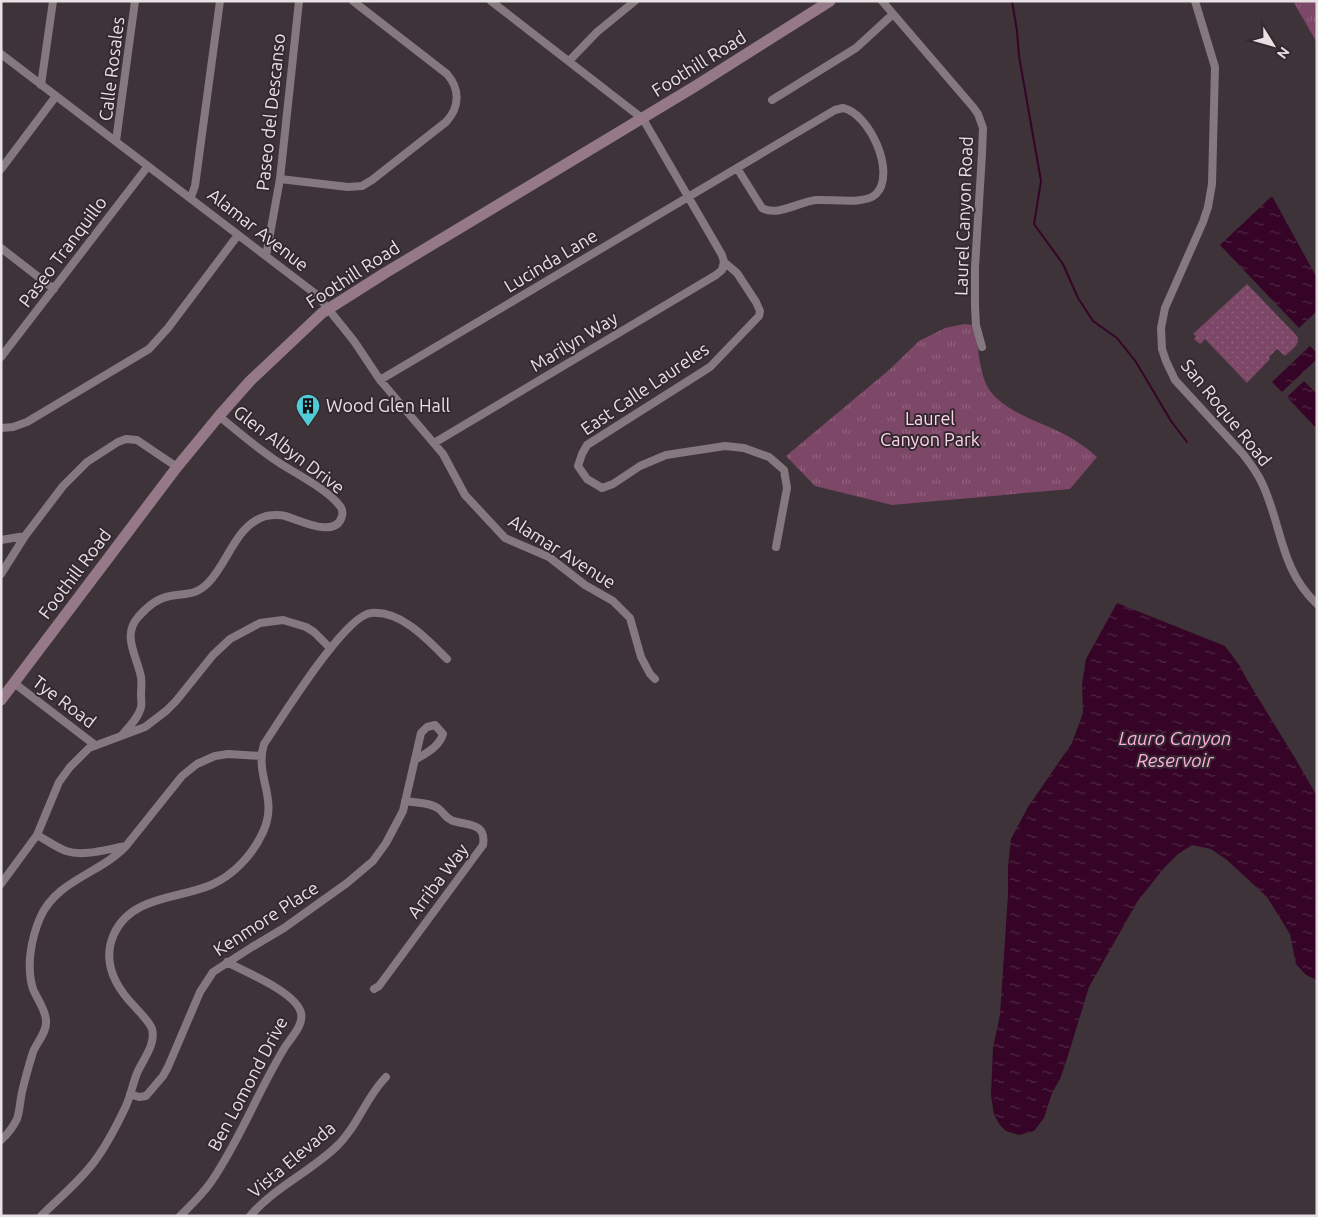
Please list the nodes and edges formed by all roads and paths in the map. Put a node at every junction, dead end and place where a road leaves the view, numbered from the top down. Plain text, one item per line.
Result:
1 (53, 1) edge
2 (136, 1) edge
3 (220, 1) edge
4 (298, 1) edge
5 (353, 1) edge
6 (491, 1) edge
7 (635, 1) edge
8 (830, 1) edge
9 (882, 1) edge
10 (1195, 1) edge
11 (892, 15) junction
12 (1, 54) edge
13 (568, 61) junction
14 (41, 85) junction
15 (56, 96) junction
16 (772, 100) dead end
17 (643, 118) junction
18 (116, 141) junction
19 (148, 166) junction
20 (737, 168) junction
21 (1, 169) edge
22 (280, 179) junction
23 (688, 196) junction
24 (191, 198) junction
25 (238, 235) junction
26 (1, 248) edge
27 (266, 256) junction
28 (724, 262) junction
29 (54, 289) junction
30 (329, 308) junction
31 (982, 347) dead end
32 (1, 358) edge
33 (380, 380) junction
34 (219, 416) junction
35 (1, 428) edge
36 (434, 443) junction
37 (177, 467) junction
38 (25, 536) junction
39 (1, 540) edge
40 (776, 547) dead end
41 (1, 574) edge
42 (1317, 604) edge
43 (330, 648) junction
44 (447, 659) dead end
45 (655, 679) dead end
46 (14, 683) junction
47 (1, 700) edge
48 (122, 735) junction
49 (96, 745) junction
50 (261, 756) junction
51 (415, 760) junction
52 (405, 801) junction
53 (37, 835) junction
54 (126, 846) junction
55 (1, 884) edge
56 (227, 962) junction
57 (374, 989) dead end
58 (386, 1077) dead end
59 (130, 1094) junction
60 (1, 1140) edge
61 (41, 1216) edge
62 (180, 1216) edge
63 (250, 1216) edge

1 - 14 street
2 - 18 street, Calle Rosales
3 - 24 street
4 - 22 street, Paseo del Descanso
5 - 22 street
6 - 13 street, East Calle Laureles
7 - 13 street
8 - 17 main road, Foothill Road
9 - 11 street, Laurel Canyon Road
10 - 42 street, San Roque Road
11 - 16 street
11 - 31 street, Laurel Canyon Road
12 - 14 street, Alamar Avenue
13 - 17 street, East Calle Laureles
14 - 15 street, Alamar Avenue
15 - 18 street, Alamar Avenue
15 - 21 street
17 - 23 street, East Calle Laureles
17 - 30 main road, Foothill Road
18 - 19 street, Alamar Avenue
19 - 24 street, Alamar Avenue
19 - 29 street, Paseo Tranquillo
20 - 20 street, Lucinda Lane
20 - 23 street, Lucinda Lane
22 - 27 street, Paseo del Descanso
23 - 28 street, East Calle Laureles
23 - 33 street, Lucinda Lane
24 - 25 street, Alamar Avenue
25 - 27 street, Alamar Avenue
25 - 35 street
26 - 29 street
27 - 30 street, Alamar Avenue
28 - 36 street, Marilyn Way
28 - 40 street, East Calle Laureles
29 - 32 street, Paseo Tranquillo
30 - 33 street, Alamar Avenue
30 - 34 main road, Foothill Road
33 - 36 street, Alamar Avenue
34 - 37 main road, Foothill Road
34 - 48 street, Glen Albyn Drive
36 - 45 street, Alamar Avenue
37 - 38 street
37 - 46 main road, Foothill Road
38 - 39 street
38 - 41 street
43 - 44 street
43 - 48 street
43 - 50 street
46 - 47 main road, Foothill Road
46 - 49 street, Tye Road
48 - 49 street
49 - 53 street
50 - 54 street
50 - 59 street
51 - 51 street, Kenmore Place
51 - 52 street, Kenmore Place
52 - 56 street, Kenmore Place
52 - 57 street, Arriba Way
53 - 54 street
53 - 55 street
54 - 60 street
56 - 59 street, Kenmore Place
56 - 62 street, Ben Lomond Drive
58 - 63 street, Vista Elevada
59 - 61 street

